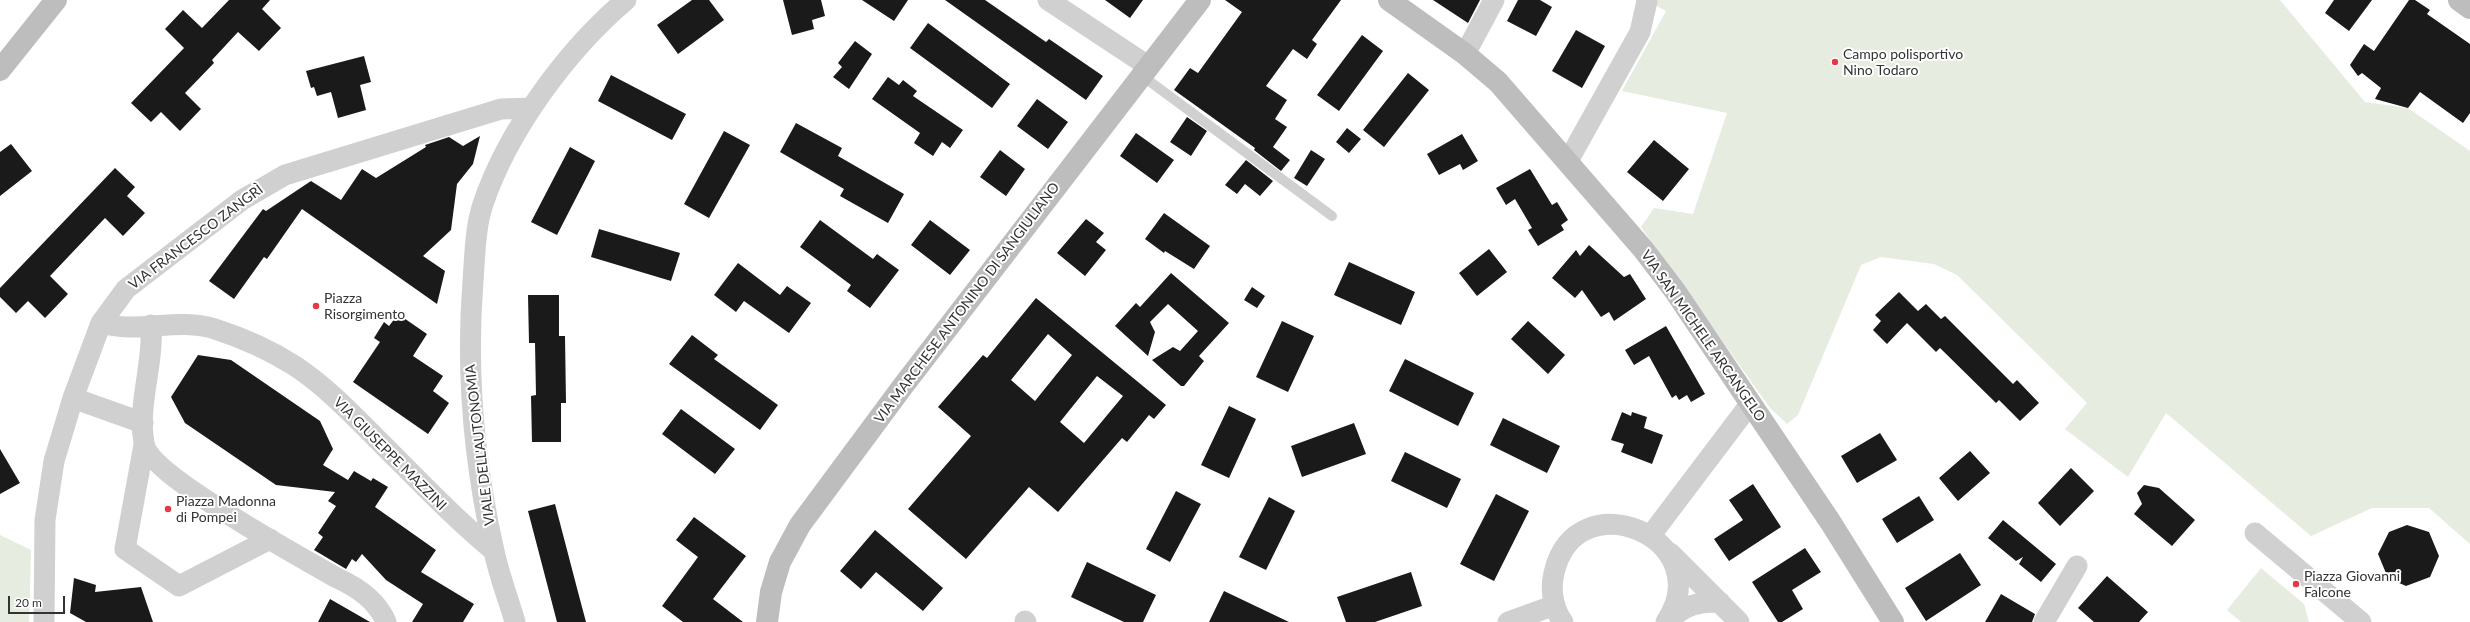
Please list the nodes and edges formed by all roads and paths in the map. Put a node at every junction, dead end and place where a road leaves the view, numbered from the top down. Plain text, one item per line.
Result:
1 (626, 0) edge
2 (1048, 0) edge
3 (1200, 0) edge
4 (1389, 0) edge
5 (1494, 0) edge
6 (2459, 0) edge
7 (1646, 1) edge
8 (49, 2) edge
9 (2470, 8) edge
10 (1465, 54) junction
11 (4, 59) edge
12 (1144, 71) junction
13 (531, 108) junction
14 (1568, 161) junction
15 (1332, 216) dead end
16 (102, 323) junction
17 (151, 325) junction
18 (73, 398) junction
19 (1750, 404) junction
20 (143, 423) junction
21 (144, 445) junction
22 (2255, 533) dead end
23 (270, 539) junction
24 (1657, 541) junction
25 (494, 551) junction
26 (2077, 566) dead end
27 (1720, 602) junction
28 (1559, 614) edge
29 (2353, 620) edge
30 (1667, 621) edge
31 (44, 622) edge
32 (386, 622) edge
33 (515, 622) edge
34 (767, 622) edge
35 (1508, 622) edge
36 (1739, 622) edge
37 (1893, 622) edge
38 (2044, 622) edge

1 - 13 street, VIALE DELL'AUTONOMIA
2 - 12 street
3 - 12 main road, VIA MARCHESE ANTONINO DI SANGIULIANO
4 - 10 main road, VIA SAN MICHELE ARCANGELO
5 - 10 street
6 - 9 main road
7 - 14 street
8 - 11 main road
10 - 14 main road, VIA SAN MICHELE ARCANGELO
12 - 15 lane
12 - 34 main road, VIA MARCHESE ANTONINO DI SANGIULIANO
13 - 16 street, VIA FRANCESCO ZANGRÌ
13 - 25 street, VIALE DELL'AUTONOMIA
14 - 19 main road, VIA SAN MICHELE ARCANGELO
16 - 17 street, VIA GIUSEPPE MAZZINI
16 - 18 street, VIA FRANCESCO ZANGRÌ
17 - 20 street
17 - 25 street, VIA GIUSEPPE MAZZINI
18 - 20 street
18 - 31 street, VIA FRANCESCO ZANGRÌ
19 - 24 street
19 - 37 main road, VIA SAN MICHELE ARCANGELO
20 - 21 street
21 - 23 street
21 - 23 street
22 - 29 street
23 - 32 street
24 - 27 street
24 - 28 street
24 - 30 street
25 - 33 street, VIALE DELL'AUTONOMIA
26 - 38 street
27 - 30 street
27 - 36 street
28 - 35 street

